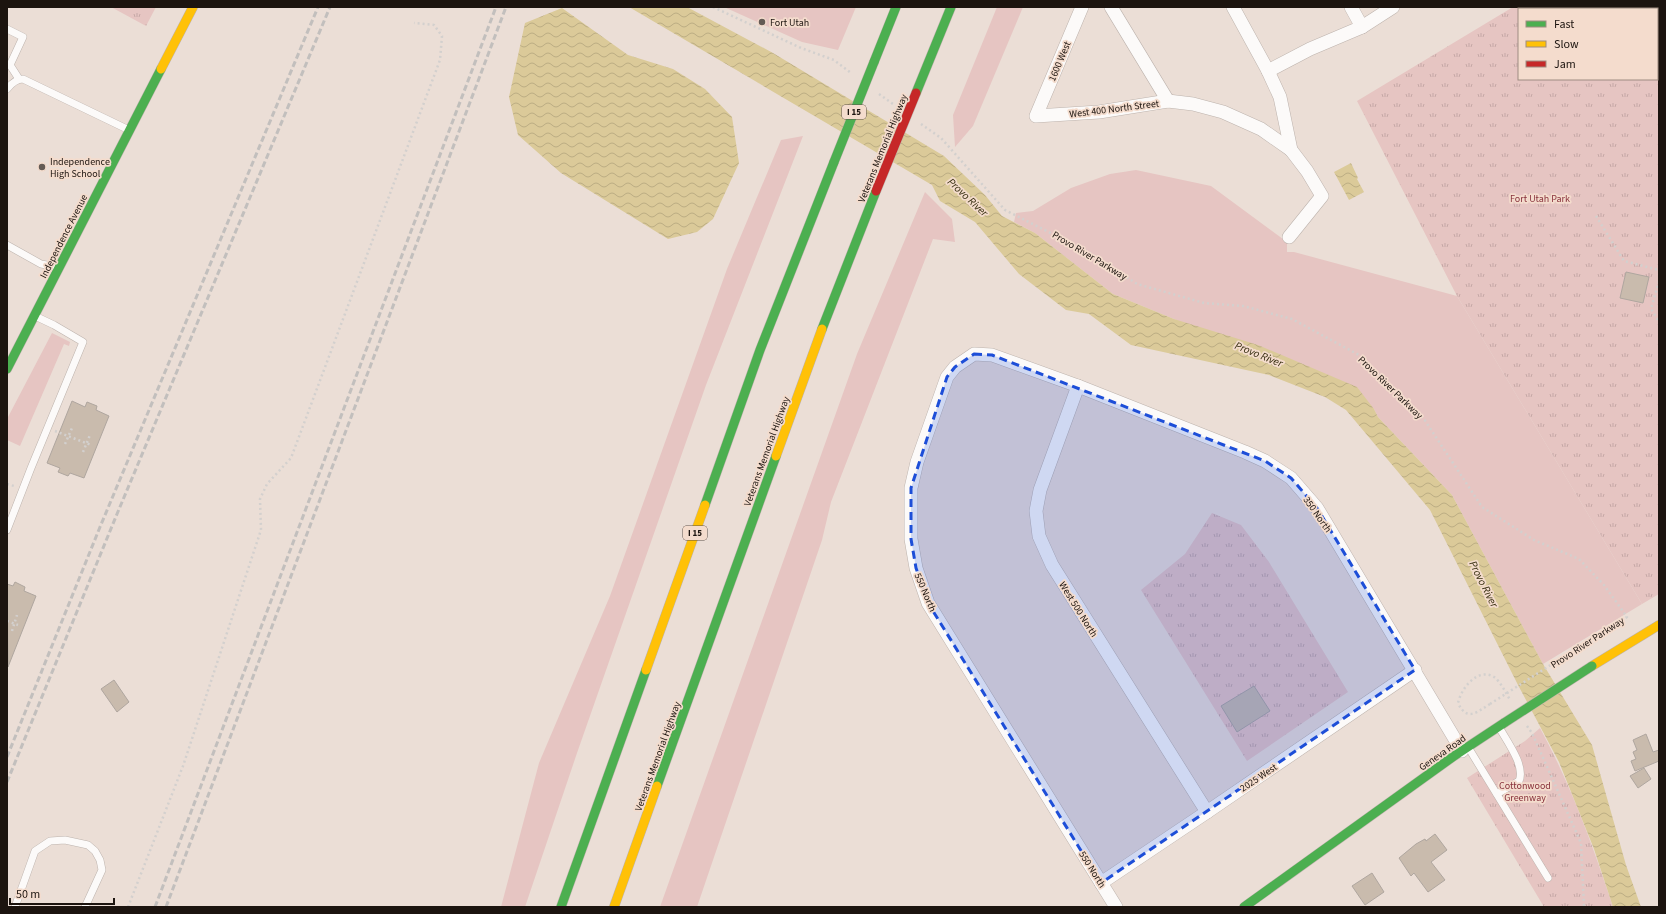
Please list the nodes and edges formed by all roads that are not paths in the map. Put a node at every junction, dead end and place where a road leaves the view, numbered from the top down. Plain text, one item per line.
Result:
1 (193, 7) edge
2 (896, 7) edge
3 (951, 7) edge
4 (1082, 7) edge
5 (1111, 7) edge
6 (1233, 7) edge
7 (1352, 7) edge
8 (1393, 7) edge
9 (1362, 27) junction
10 (7, 29) edge
11 (1268, 71) junction
12 (19, 79) junction
13 (7, 89) edge
14 (1168, 101) junction
15 (1036, 116) joint
16 (129, 130) junction
17 (1291, 150) junction
18 (1289, 236) dead end
19 (7, 245) edge
20 (59, 267) junction
21 (34, 316) junction
22 (7, 369) edge
23 (1078, 386) junction
24 (7, 530) edge
25 (1659, 625) edge
26 (1415, 670) junction
27 (1501, 725) junction
28 (1465, 749) junction
29 (1497, 794) junction
30 (1207, 812) junction
31 (1548, 878) dead end
32 (1101, 883) junction
33 (1253, 905) edge
34 (15, 907) edge
35 (85, 907) edge
36 (561, 907) edge
37 (614, 907) edge
38 (1116, 907) edge

1 - 16 main road, Independence Avenue
2 - 36 main road, I 15, bridge
3 - 37 main road, Veterans Memorial Highway, bridge
4 - 15 street, 1600 West
5 - 14 street
6 - 11 street
7 - 9 street
8 - 9 street
9 - 11 street
10 - 12 lane
11 - 17 street
12 - 13 lane
12 - 16 lane
14 - 15 street, West 400 North Street
14 - 17 street, West 400 North Street
16 - 20 main road, Independence Avenue
17 - 18 street
19 - 20 lane
20 - 21 main road, Independence Avenue
21 - 22 main road, Independence Avenue
21 - 24 lane
23 - 26 street, 350 North
23 - 30 street, West 500 North
23 - 32 street, 550 North
25 - 27 main road, Geneva Road, bridge
26 - 28 street, 350 North
26 - 30 street, 2025 West
27 - 28 main road, Geneva Road
27 - 29 lane
28 - 29 lane
28 - 33 main road, Geneva Road
29 - 31 lane
30 - 32 street, 2025 West
32 - 38 street, 550 North
34 - 35 lane

